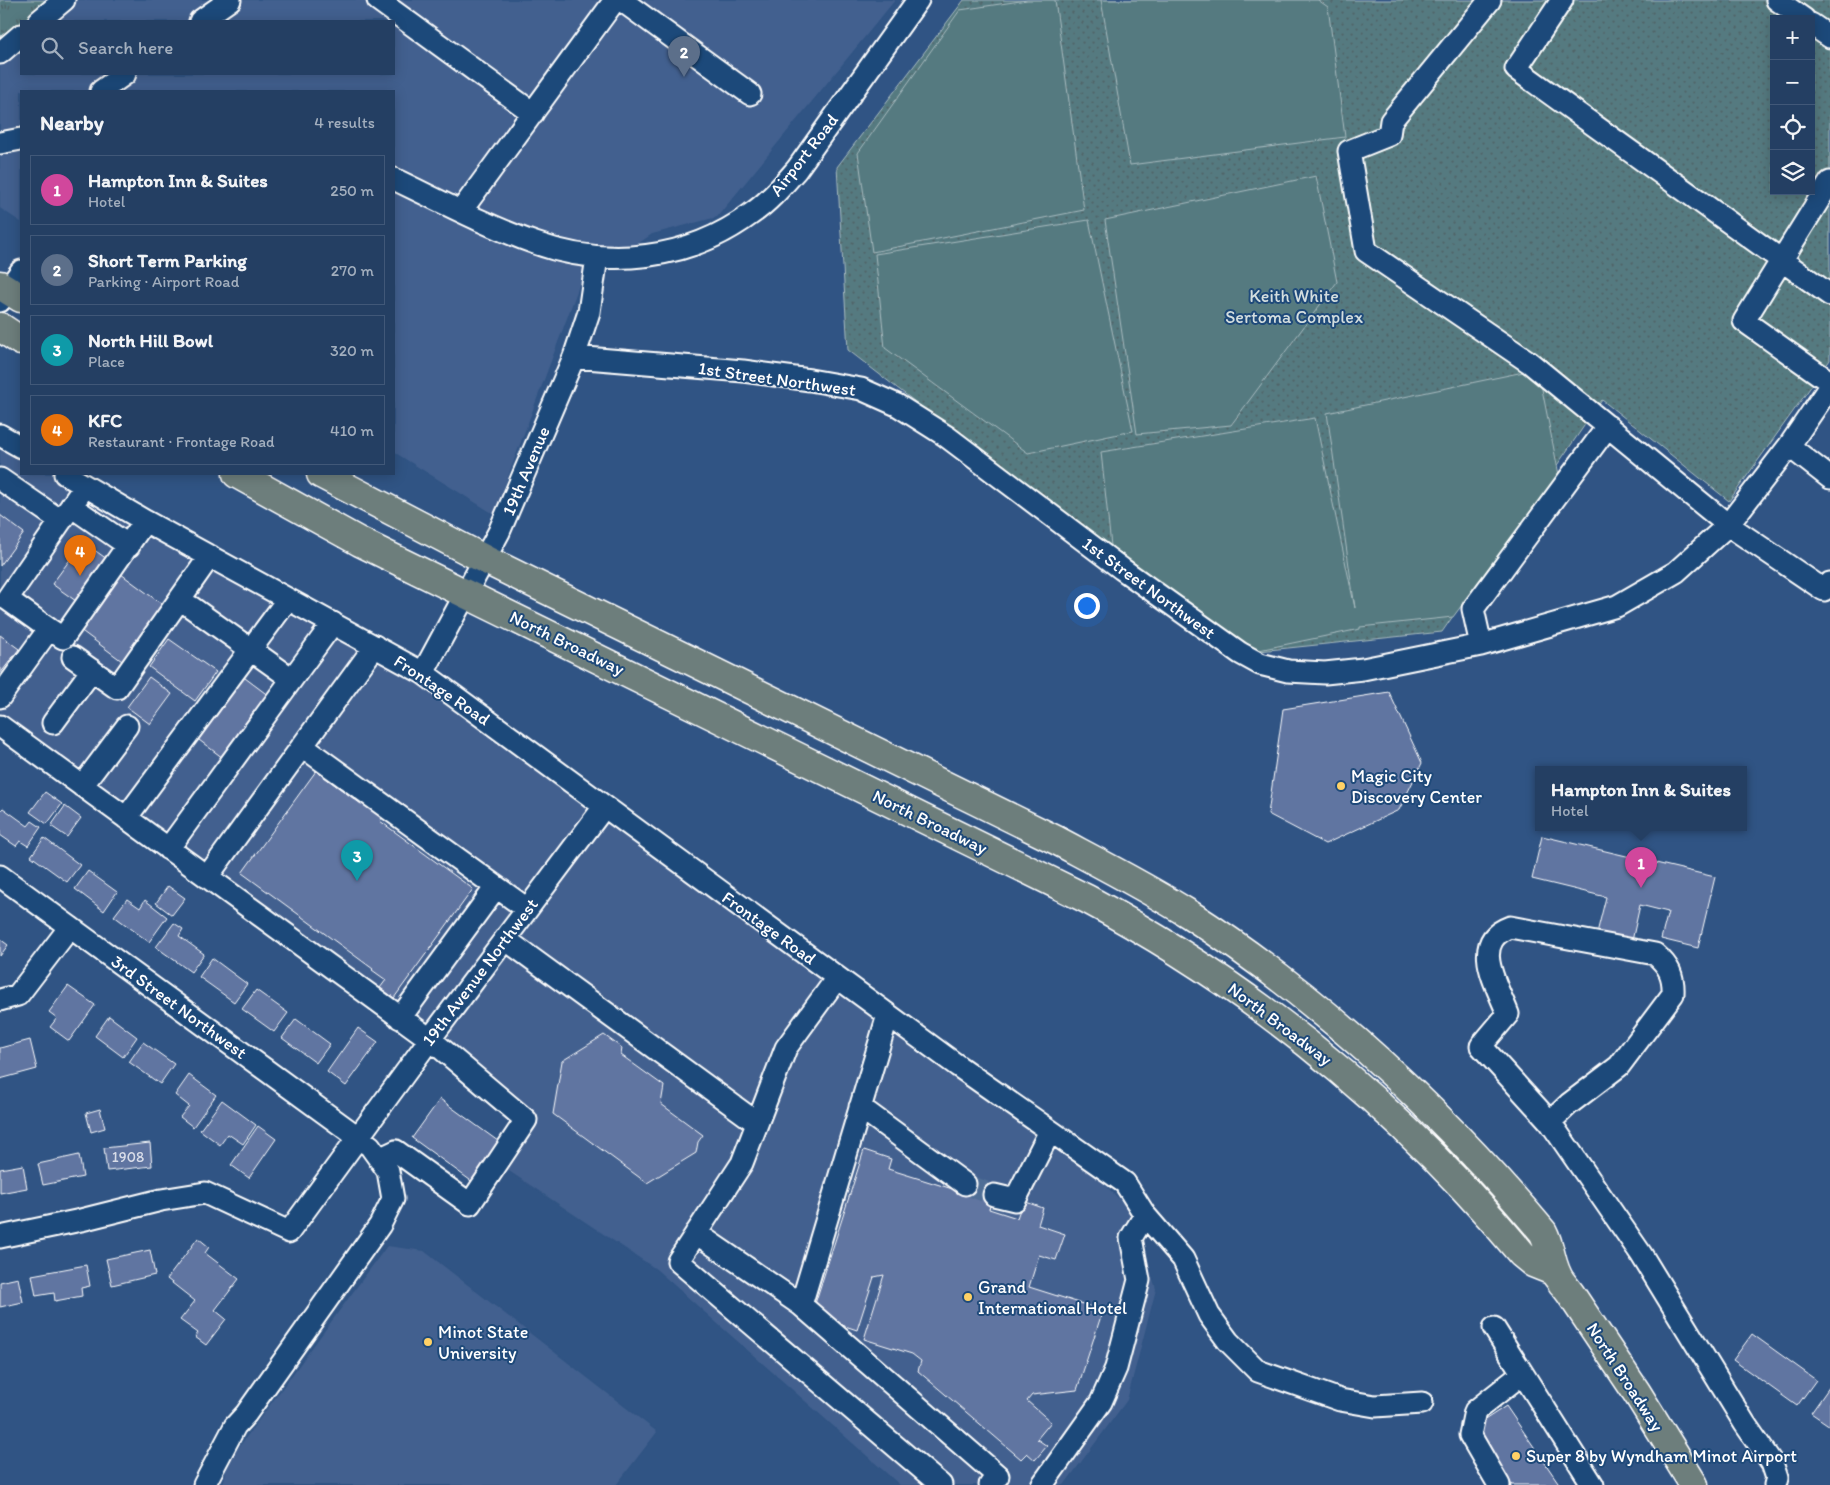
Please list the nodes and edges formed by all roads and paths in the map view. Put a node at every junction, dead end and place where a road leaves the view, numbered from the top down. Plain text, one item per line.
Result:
1 (64, 0) edge
2 (230, 0) edge
3 (378, 0) edge
4 (615, 0) edge
5 (621, 0) edge
6 (917, 0) edge
7 (1490, 0) edge
8 (1562, 0) edge
9 (1777, 0) edge
10 (1798, 15) edge
11 (39, 20) edge
12 (201, 20) edge
13 (1815, 27) edge
14 (20, 37) edge
15 (1830, 37) edge
16 (0, 53) edge
17 (124, 75) edge
18 (102, 90) edge
19 (750, 94) dead end
20 (533, 113) junction
21 (20, 139) edge
22 (0, 143) edge
23 (395, 179) edge
24 (1830, 182) edge
25 (461, 211) junction
26 (598, 257) junction
27 (1780, 261) junction
28 (1830, 295) edge
29 (0, 327) edge
30 (20, 340) edge
31 (574, 357) junction
32 (1830, 382) edge
33 (1830, 386) edge
34 (1608, 426) junction
35 (1789, 446) junction
36 (67, 475) edge
37 (239, 475) edge
38 (323, 475) edge
39 (1830, 478) edge
40 (0, 479) edge
41 (85, 486) junction
42 (66, 513) junction
43 (144, 521) junction
44 (1728, 525) junction
45 (129, 546) junction
46 (210, 556) junction
47 (486, 560) junction
48 (1830, 583) edge
49 (468, 594) junction
50 (288, 599) junction
51 (191, 607) dead end
52 (333, 623) junction
53 (56, 634) junction
54 (1481, 645) junction
55 (375, 646) junction
56 (252, 649) junction
57 (73, 657) dead end
58 (92, 670) junction
59 (423, 673) junction
60 (292, 679) junction
61 (0, 697) edge
62 (53, 723) dead end
63 (0, 726) edge
64 (127, 726) dead end
65 (302, 746) junction
66 (82, 786) junction
67 (604, 807) junction
68 (126, 818) junction
69 (168, 849) junction
70 (0, 876) edge
71 (206, 877) junction
72 (496, 887) junction
73 (527, 909) junction
74 (70, 927) junction
75 (505, 939) junction
76 (837, 978) junction
77 (0, 1000) edge
78 (888, 1015) junction
79 (400, 1018) junction
80 (430, 1039) junction
81 (860, 1107) junction
82 (1550, 1122) junction
83 (757, 1123) junction
84 (1050, 1131) junction
85 (358, 1138) junction
86 (379, 1159) junction
87 (965, 1184) tunnel mouth
88 (994, 1195) tunnel mouth
89 (1145, 1215) junction
90 (696, 1233) junction
91 (0, 1236) edge
92 (1553, 1271) junction
93 (801, 1305) junction
94 (1494, 1328) dead end
95 (1522, 1374) junction
96 (1422, 1403) dead end
97 (204, 1485) edge
98 (941, 1485) edge
99 (990, 1485) edge
100 (1042, 1485) edge
101 (1500, 1485) edge
102 (1593, 1485) edge
103 (1694, 1485) edge
104 (1775, 1485) edge

1 - 11 street
2 - 12 street
3 - 20 street
4 - 20 street
5 - 19 street
6 - 26 street, Airport Road
7 - 34 street
8 - 27 street
9 - 10 street
13 - 15 street
14 - 16 street
17 - 18 street
20 - 25 street
21 - 22 street
23 - 25 street, Airport Road
24 - 27 street
25 - 26 street, Airport Road
26 - 31 street, 19th Avenue
27 - 28 street
27 - 32 street
29 - 30 main road
31 - 47 street, 19th Avenue
31 - 54 street, 1st Street Northwest
33 - 35 street, 1st Street Northwest
34 - 44 street
34 - 54 street
35 - 39 street
35 - 44 street, 1st Street Northwest
36 - 41 street, Frontage Road
37 - 49 main road, North Broadway
38 - 47 main road, North Broadway
40 - 42 street
41 - 42 street
41 - 43 street, Frontage Road
42 - 45 street
42 - 53 street
43 - 45 street
43 - 46 street, Frontage Road
44 - 48 street
44 - 54 street, 1st Street Northwest
45 - 53 street
46 - 50 street, Frontage Road
46 - 58 street
47 - 49 street, 19th Avenue
47 - 92 main road, North Broadway
49 - 59 street, 19th Avenue
49 - 92 main road, North Broadway
50 - 52 street, Frontage Road
50 - 56 street
51 - 56 street
52 - 55 street, Frontage Road
52 - 60 street
53 - 61 street
55 - 59 street, Frontage Road
55 - 65 street
56 - 60 street
56 - 68 street
57 - 58 street
58 - 62 street
59 - 67 street, Frontage Road
60 - 69 street
63 - 66 street
64 - 66 street
65 - 71 street
65 - 72 street
66 - 68 street
67 - 73 street, 19th Avenue Northwest
67 - 76 street, Frontage Road
68 - 69 street
69 - 71 street
70 - 74 street, 3rd Street Northwest
71 - 79 street
72 - 73 street
72 - 79 street
73 - 75 street, 19th Avenue Northwest
74 - 77 street
74 - 85 street, 3rd Street Northwest
75 - 80 street, 19th Avenue Northwest
75 - 83 street
76 - 78 street, Frontage Road
76 - 83 street
78 - 81 street
78 - 84 street, Frontage Road
79 - 80 street
80 - 85 street, 19th Avenue Northwest
80 - 86 street
81 - 87 street
81 - 93 street
82 - 82 street
82 - 104 street
83 - 90 street
84 - 88 street
84 - 89 street, Frontage Road
85 - 86 street, 3rd Street Northwest
85 - 91 street, 19th Avenue Northwest
86 - 97 street, 3rd Street Northwest
89 - 96 street, Frontage Road
89 - 100 street
90 - 93 street
90 - 98 street
92 - 103 main road, North Broadway
93 - 99 street
94 - 95 street
95 - 101 street
95 - 102 street

